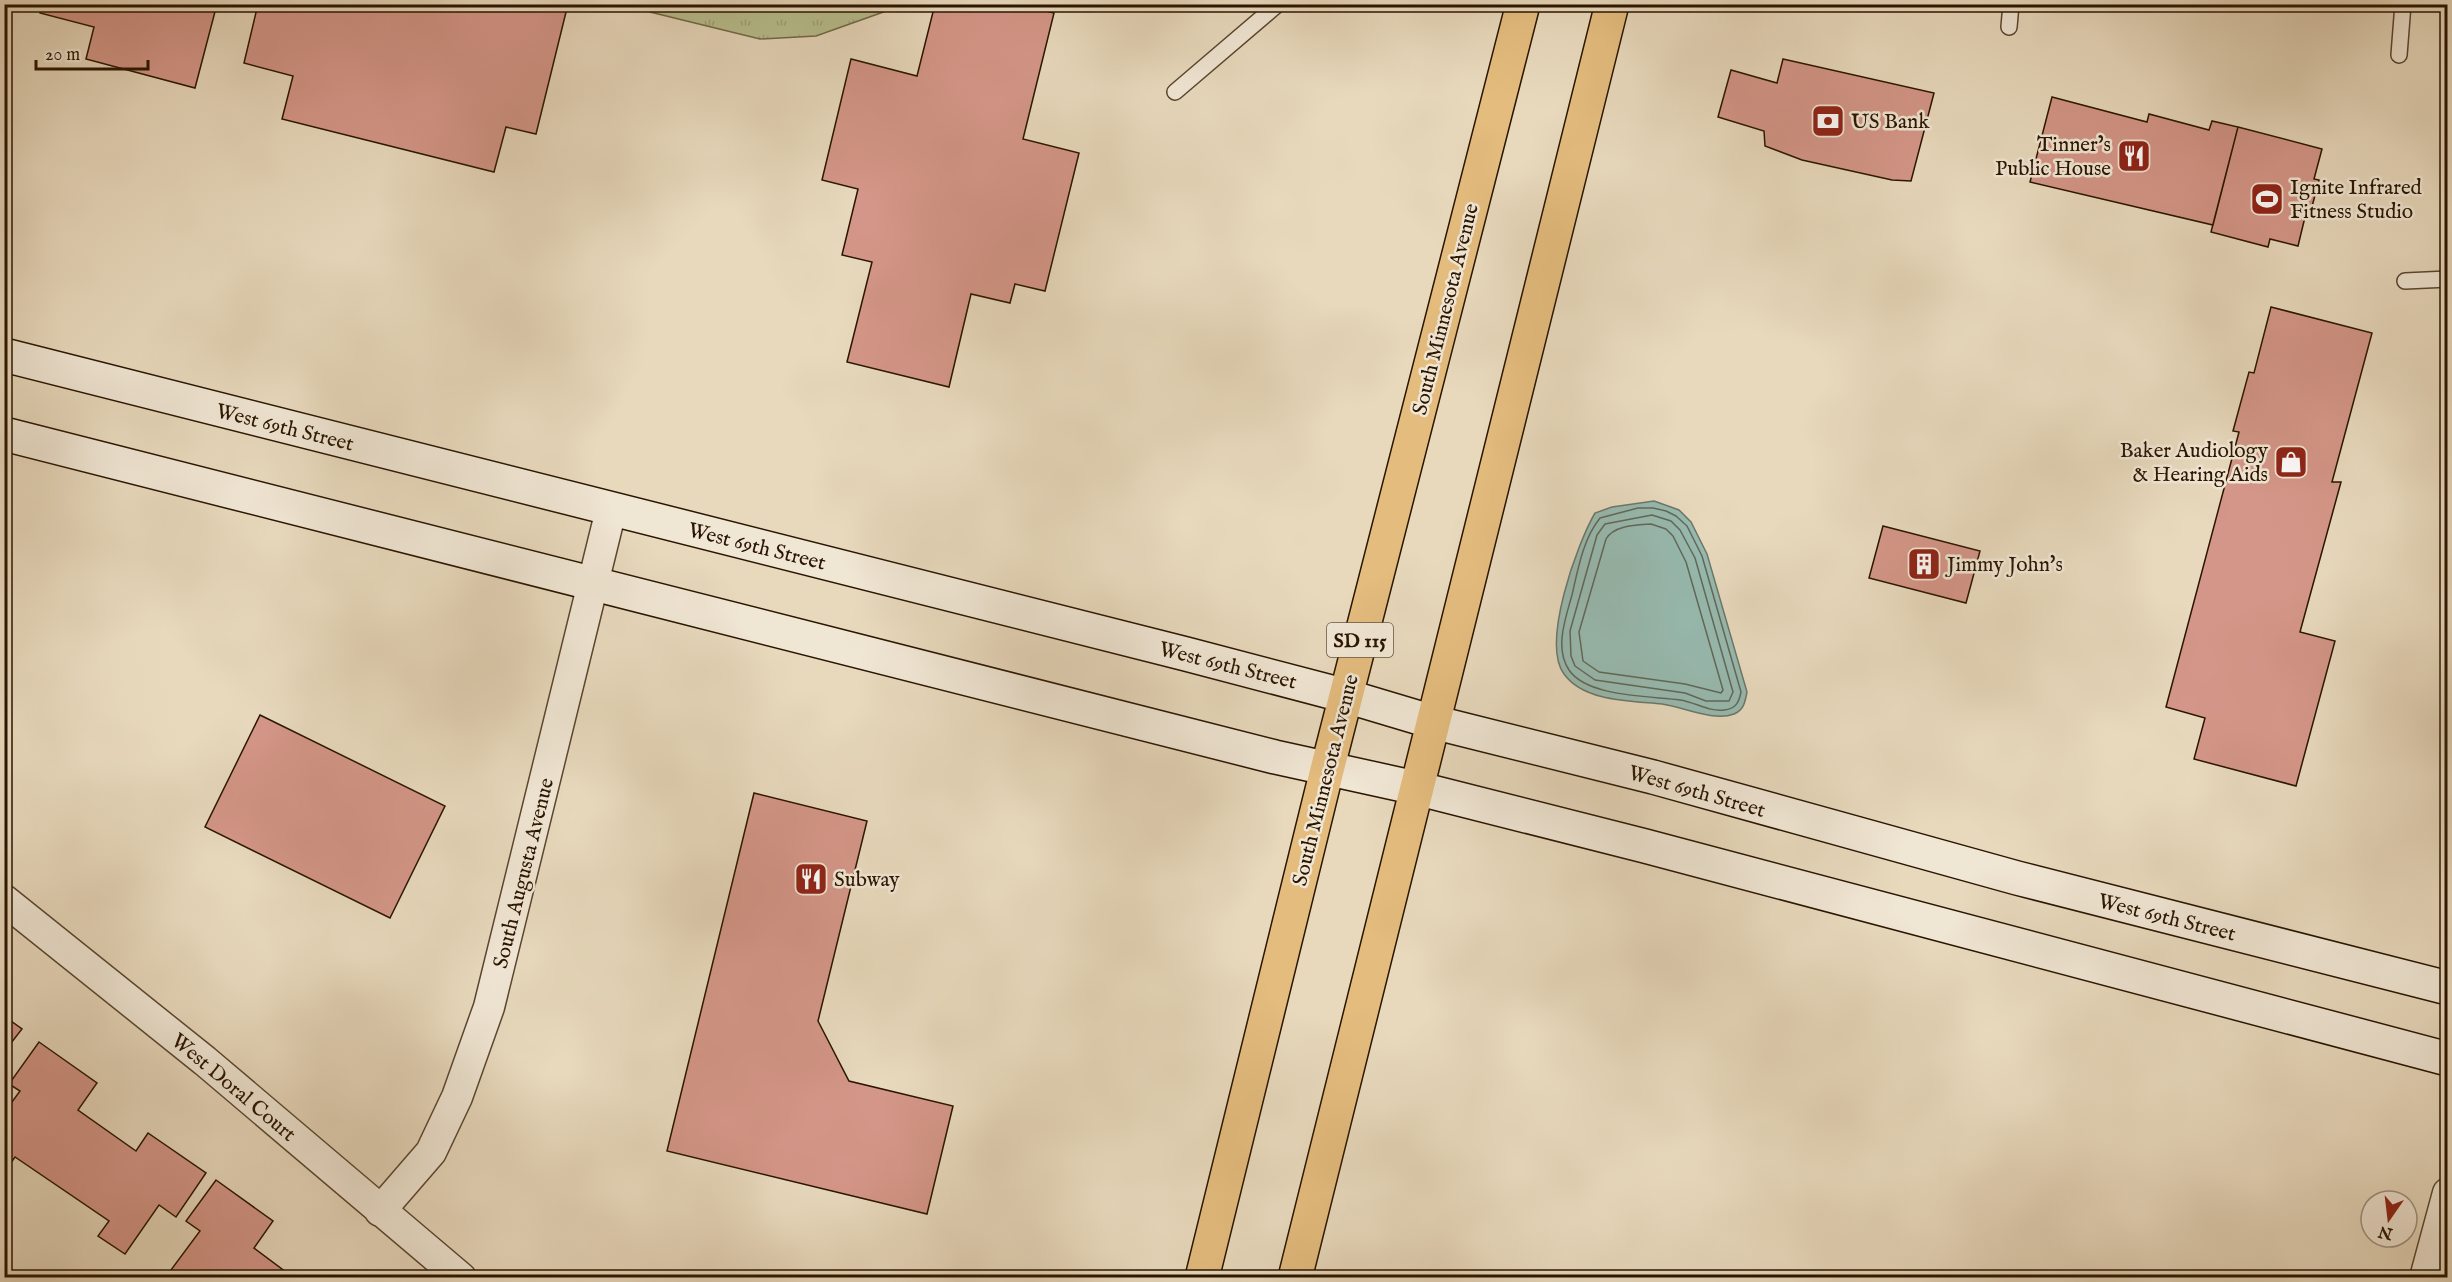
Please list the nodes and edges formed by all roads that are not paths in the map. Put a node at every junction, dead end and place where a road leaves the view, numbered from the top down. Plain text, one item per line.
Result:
1 (1278, 4) edge
2 (1523, 4) edge
3 (1612, 4) edge
4 (2011, 4) edge
5 (2403, 4) edge
6 (2009, 27) dead end
7 (2400, 55) dead end
8 (1175, 92) dead end
9 (2448, 279) edge
10 (2405, 281) dead end
11 (4, 355) edge
12 (4, 434) edge
13 (611, 510) junction
14 (593, 583) junction
15 (1346, 696) junction
16 (1432, 722) junction
17 (1327, 770) junction
18 (1416, 788) junction
19 (4, 900) edge
20 (2448, 988) edge
21 (2448, 1059) edge
22 (2448, 1193) edge
23 (380, 1211) junction
24 (461, 1278) edge
25 (1202, 1278) edge
26 (1295, 1278) edge
27 (2425, 1278) edge

1 - 8 lane
2 - 15 main road, South Minnesota Avenue / SD 115
3 - 16 main road
4 - 6 lane
5 - 7 lane
9 - 10 lane
11 - 13 main road, West 69th Street
12 - 14 main road
13 - 14 street, South Augusta Avenue
13 - 15 main road, West 69th Street
14 - 17 main road
14 - 23 street, South Augusta Avenue
15 - 16 main road, West 69th Street
15 - 17 main road, South Minnesota Avenue / SD 115
16 - 18 main road
16 - 20 main road, West 69th Street
17 - 18 main road
17 - 25 main road, South Minnesota Avenue / SD 115
18 - 21 main road
18 - 26 main road
19 - 23 street, West Doral Court
22 - 27 street
23 - 24 street, West Doral Court

